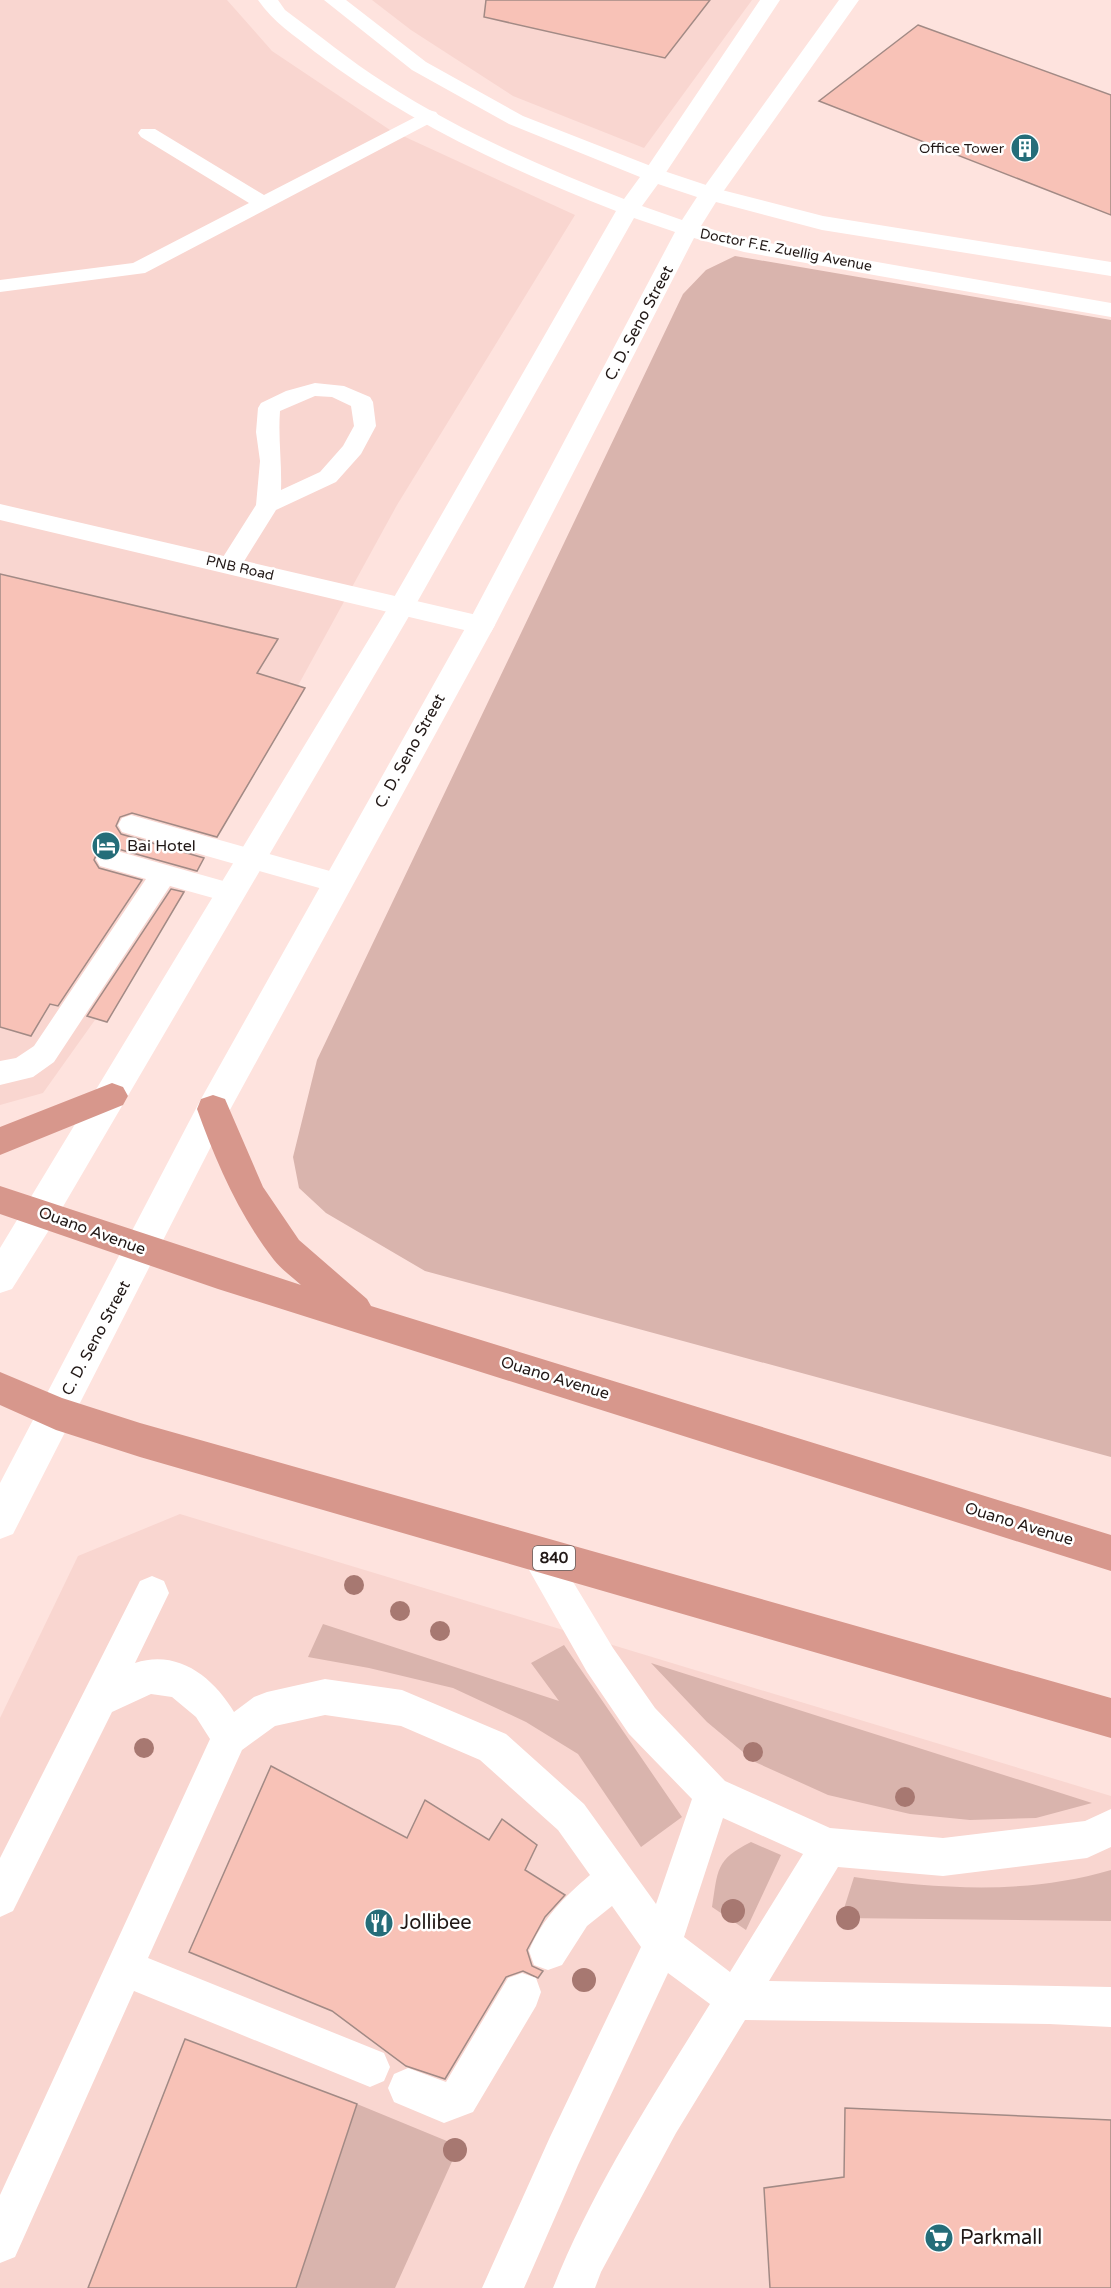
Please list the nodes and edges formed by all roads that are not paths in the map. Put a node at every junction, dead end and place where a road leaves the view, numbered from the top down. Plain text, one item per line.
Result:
1 (268, 0) edge
2 (334, 0) edge
3 (771, 0) edge
4 (849, 0) edge
5 (429, 116) junction
6 (148, 133) dead end
7 (653, 175) junction
8 (710, 194) junction
9 (264, 203) junction
10 (628, 209) junction
11 (687, 230) junction
12 (1111, 269) edge
13 (0, 286) edge
14 (1111, 310) edge
15 (268, 505) junction
16 (0, 512) edge
17 (230, 565) junction
18 (402, 606) junction
19 (481, 625) junction
20 (131, 825) dead end
21 (110, 858) dead end
22 (250, 860) junction
23 (164, 874) junction
24 (337, 883) junction
25 (231, 893) junction
26 (0, 1073) edge
27 (112, 1096) junction
28 (213, 1109) junction
29 (0, 1141) edge
30 (0, 1200) edge
31 (42, 1212) junction
32 (142, 1249) junction
33 (0, 1278) edge
34 (366, 1319) junction
35 (0, 1388) edge
36 (56, 1413) junction
37 (0, 1521) edge
38 (1111, 1553) edge
39 (537, 1554) junction
40 (152, 1593) dead end
41 (97, 1701) junction
42 (1111, 1718) edge
43 (229, 1737) junction
44 (712, 1794) junction
45 (1111, 1828) edge
46 (829, 1846) junction
47 (615, 1878) junction
48 (0, 1898) edge
49 (662, 1944) junction
50 (548, 1951) dead end
51 (125, 1968) junction
52 (522, 1992) dead end
53 (736, 2000) junction
54 (1111, 2007) edge
55 (370, 2067) dead end
56 (408, 2088) dead end
57 (0, 2242) edge
58 (503, 2288) edge
59 (574, 2288) edge

1 - 5 street, Doctor F.E. Zuellig Avenue
2 - 7 street, Doctor F.E. Zuellig Avenue
3 - 7 street
4 - 8 street, C. D. Seno Street
5 - 9 lane
5 - 10 street, Doctor F.E. Zuellig Avenue
6 - 9 lane
7 - 8 street, Doctor F.E. Zuellig Avenue
7 - 10 street
8 - 11 street, C. D. Seno Street
8 - 12 street, Doctor F.E. Zuellig Avenue
9 - 13 lane
10 - 11 street, Doctor F.E. Zuellig Avenue
10 - 18 street
11 - 14 street, Doctor F.E. Zuellig Avenue
11 - 19 street, C. D. Seno Street
15 - 15 lane
15 - 17 lane
16 - 17 street, PNB Road
17 - 18 street, PNB Road
18 - 19 street, PNB Road
18 - 22 street
19 - 24 street, C. D. Seno Street
20 - 22 lane
21 - 23 lane
22 - 24 lane
22 - 25 street
23 - 25 lane
23 - 26 lane
24 - 28 street, C. D. Seno Street
25 - 27 street
27 - 29 highway
27 - 31 street
28 - 32 street, C. D. Seno Street
28 - 34 highway
30 - 31 highway, Ouano Avenue
31 - 32 highway, Ouano Avenue
31 - 33 street
32 - 34 highway, Ouano Avenue
32 - 36 street, C. D. Seno Street
34 - 38 highway, Ouano Avenue
35 - 36 highway, 840
36 - 37 street, C. D. Seno Street
36 - 39 highway, 840
39 - 42 highway, 840
39 - 44 lane
40 - 41 lane
41 - 43 lane
41 - 48 lane
43 - 47 lane
43 - 51 lane
44 - 46 lane
44 - 49 lane
45 - 46 lane
46 - 53 lane
47 - 49 lane
47 - 50 lane
49 - 53 lane
49 - 58 lane
51 - 55 lane
51 - 57 lane
52 - 56 lane
53 - 54 lane
53 - 59 lane

